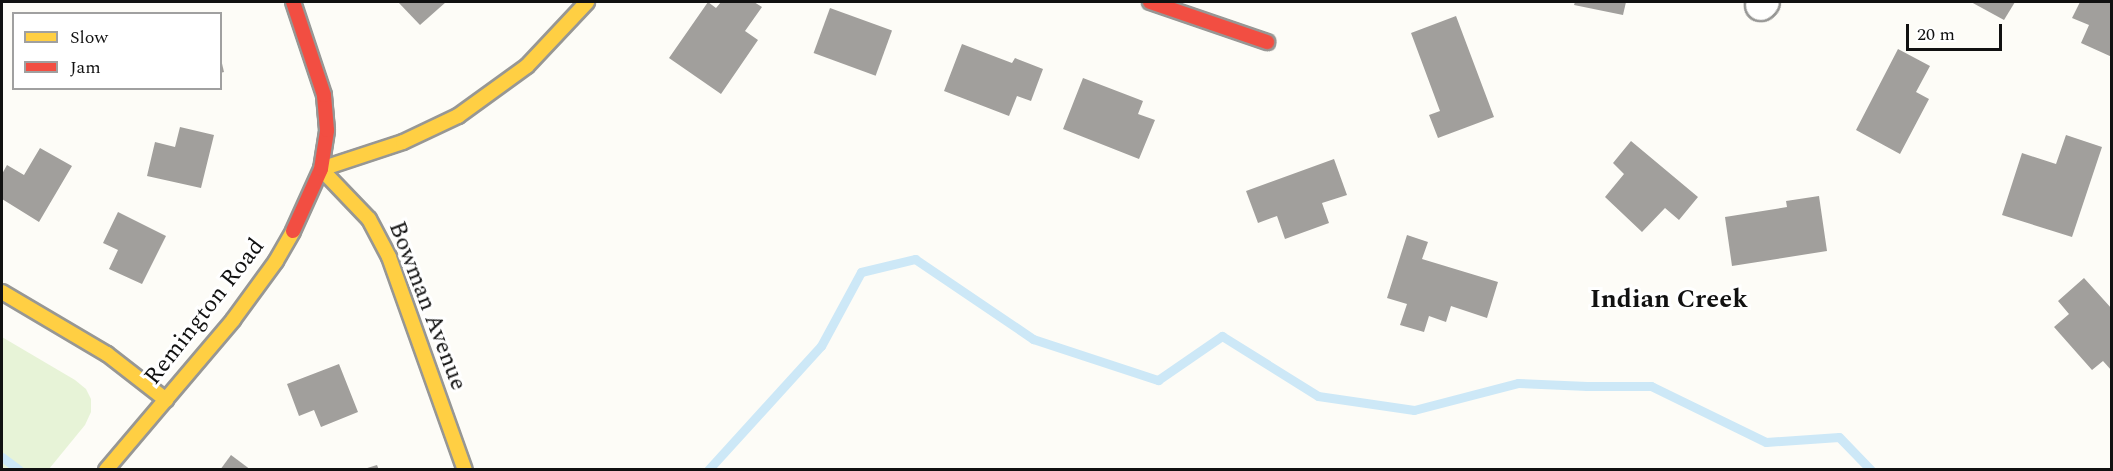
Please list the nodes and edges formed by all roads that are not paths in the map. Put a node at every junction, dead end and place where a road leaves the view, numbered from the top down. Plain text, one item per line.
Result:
1 (293, 2) edge
2 (587, 2) edge
3 (1150, 2) edge
4 (1266, 42) dead end
5 (321, 169) junction
6 (2, 292) edge
7 (166, 400) junction
8 (107, 468) edge
9 (465, 470) edge

1 - 5 street
2 - 5 street
3 - 4 street
5 - 7 street, Remington Road
5 - 9 street, Bowman Avenue
6 - 7 street
7 - 8 street, Remington Road

